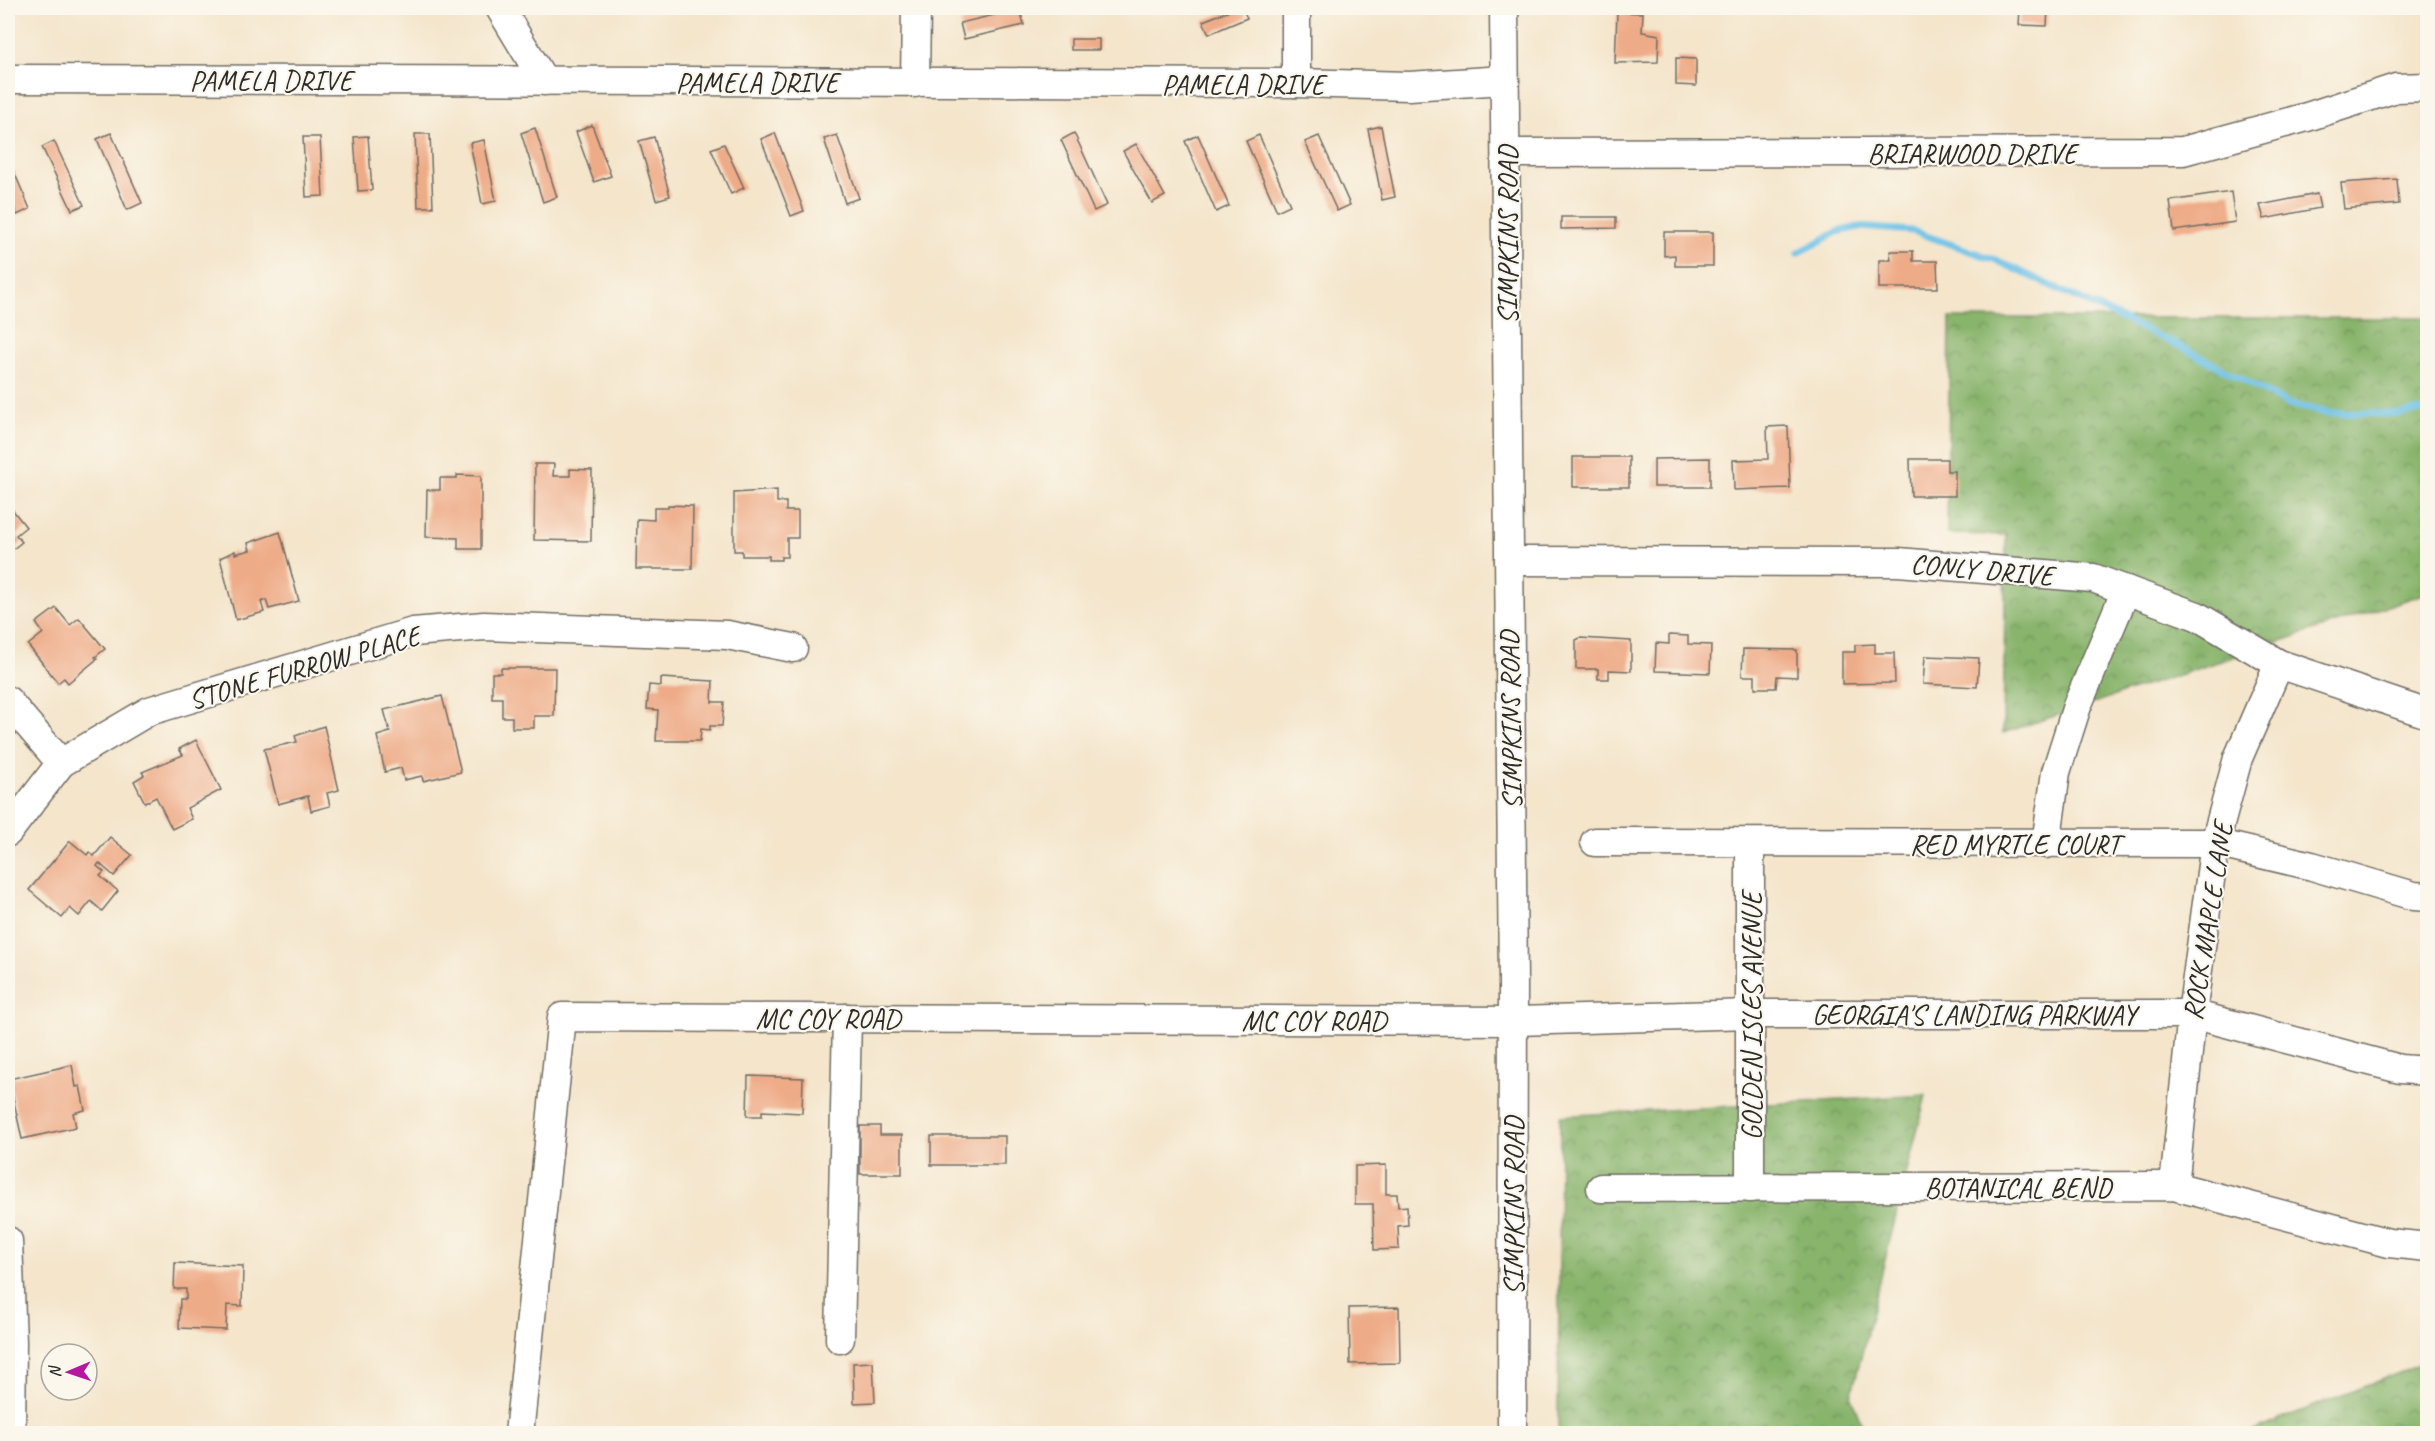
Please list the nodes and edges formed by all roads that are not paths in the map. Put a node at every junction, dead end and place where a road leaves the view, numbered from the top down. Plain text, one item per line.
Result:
1 (500, 8) edge
2 (916, 8) edge
3 (1296, 8) edge
4 (1504, 8) edge
5 (8, 79) edge
6 (1505, 80) junction
7 (544, 81) junction
8 (915, 83) junction
9 (1296, 83) junction
10 (2427, 87) edge
11 (1506, 153) junction
12 (1509, 561) junction
13 (2126, 590) junction
14 (793, 648) dead end
15 (2279, 664) junction
16 (8, 701) edge
17 (2427, 714) edge
18 (61, 763) junction
19 (8, 832) edge
20 (1595, 842) dead end
21 (2216, 843) junction
22 (1750, 844) junction
23 (2046, 844) junction
24 (2427, 897) edge
25 (1751, 1014) junction
26 (2192, 1014) junction
27 (847, 1018) junction
28 (1513, 1021) junction
29 (2427, 1071) edge
30 (2174, 1186) junction
31 (1601, 1188) dead end
32 (1750, 1188) junction
33 (8, 1241) edge
34 (2427, 1246) edge
35 (840, 1339) dead end
36 (11, 1434) edge
37 (519, 1434) edge
38 (1512, 1434) edge

1 - 7 street
2 - 8 street
3 - 9 street
4 - 6 street, SIMPKINS ROAD
5 - 7 street, PAMELA DRIVE
6 - 9 street, PAMELA DRIVE
6 - 11 street, SIMPKINS ROAD
7 - 8 street, PAMELA DRIVE
8 - 9 street, PAMELA DRIVE
10 - 11 street, BRIARWOOD DRIVE
11 - 12 street, SIMPKINS ROAD
12 - 13 street, CONLY DRIVE
12 - 28 street, SIMPKINS ROAD
13 - 15 street, CONLY DRIVE
13 - 23 street
14 - 18 street, STONE FURROW PLACE
15 - 17 street, CONLY DRIVE
15 - 21 street, ROCK MAPLE LANE
16 - 18 street
18 - 19 street, STONE FURROW PLACE
20 - 22 street, RED MYRTLE COURT
21 - 23 street, RED MYRTLE COURT
21 - 24 street, RED MYRTLE COURT
21 - 26 street, ROCK MAPLE LANE
22 - 23 street, RED MYRTLE COURT
22 - 25 street, GOLDEN ISLES AVENUE
25 - 26 street, GEORGIA'S LANDING PARKWAY
25 - 28 street, GEORGIA'S LANDING PARKWAY
25 - 32 street, GOLDEN ISLES AVENUE
26 - 29 street, GEORGIA'S LANDING PARKWAY
26 - 30 street, ROCK MAPLE LANE
27 - 28 street, MC COY ROAD
27 - 35 street
27 - 37 street, MC COY ROAD
28 - 38 street, SIMPKINS ROAD
30 - 32 street, BOTANICAL BEND
30 - 34 street, BOTANICAL BEND
31 - 32 street, BOTANICAL BEND
33 - 36 street

